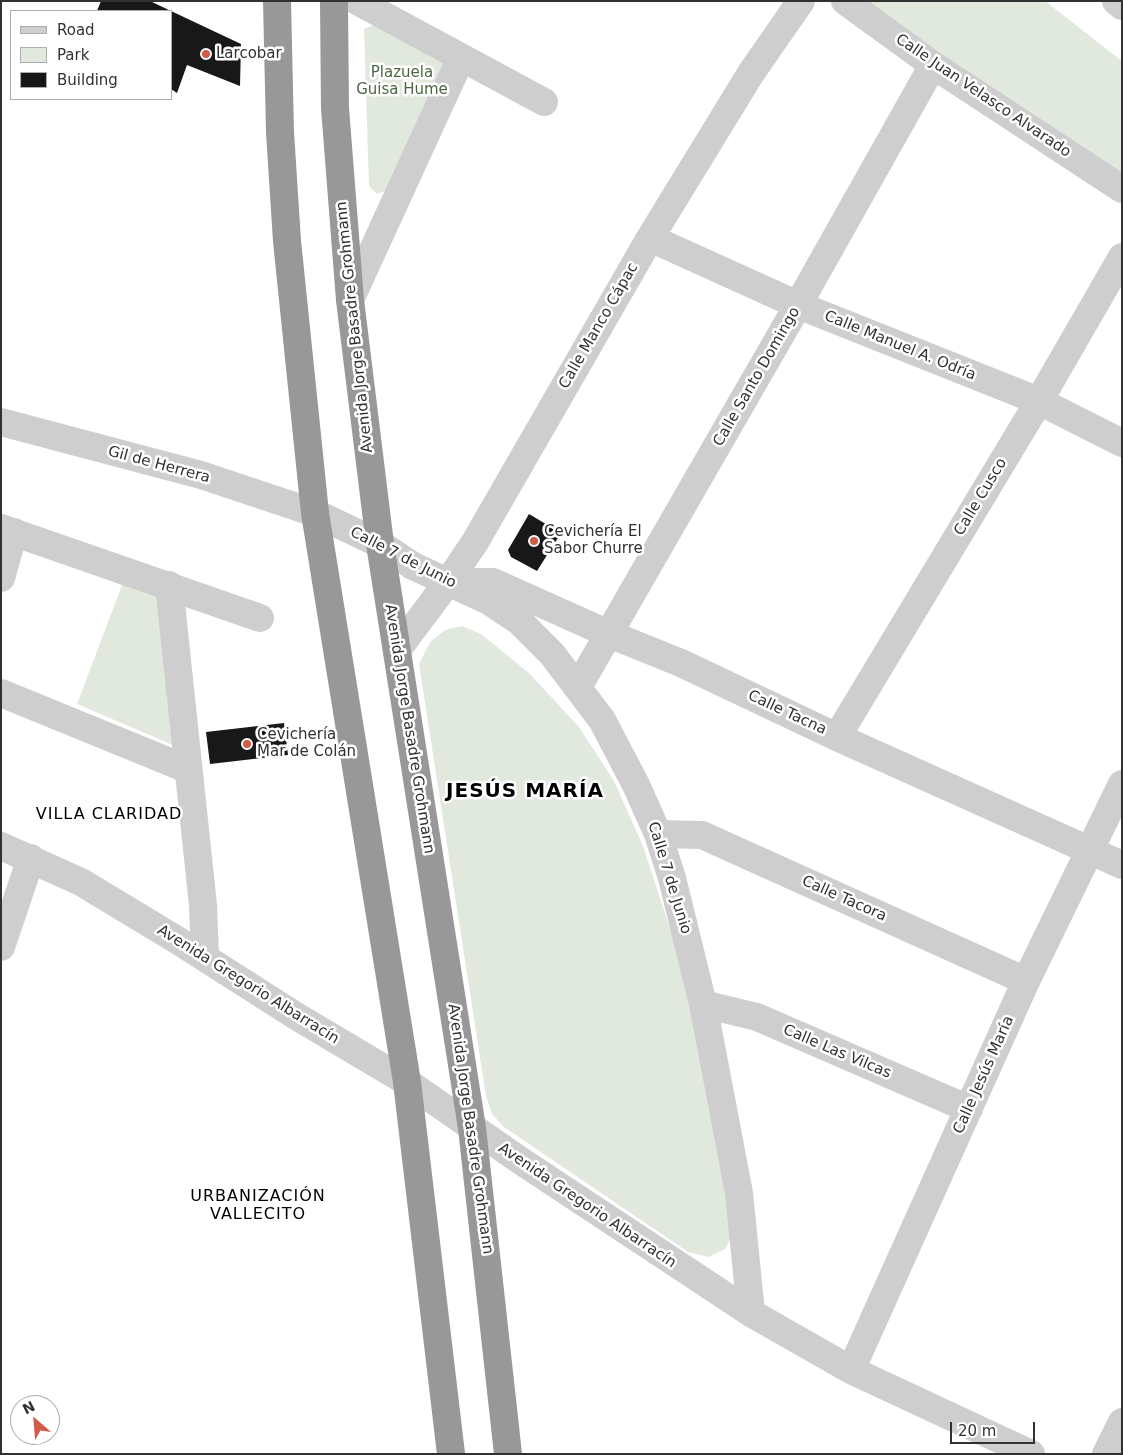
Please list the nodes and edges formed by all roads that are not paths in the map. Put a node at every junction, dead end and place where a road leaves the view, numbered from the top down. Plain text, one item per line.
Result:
1 (277, 1) edge
2 (334, 1) edge
3 (358, 1) edge
4 (801, 1) edge
5 (845, 1) edge
6 (1116, 1) edge
7 (1122, 6) edge
8 (462, 58) junction
9 (933, 65) junction
10 (544, 102) dead end
11 (1122, 189) edge
12 (650, 238) junction
13 (1122, 257) edge
14 (350, 300) junction
15 (798, 305) junction
16 (1038, 401) junction
17 (1, 422) edge
18 (1122, 443) edge
19 (315, 513) junction
20 (7, 530) edge
21 (380, 544) junction
22 (1, 578) edge
23 (448, 582) junction
24 (169, 585) junction
25 (260, 618) dead end
26 (609, 634) junction
27 (397, 650) junction
28 (578, 687) junction
29 (1, 693) edge
30 (837, 737) junction
31 (188, 769) junction
32 (1122, 784) edge
33 (658, 834) junction
34 (1, 846) edge
35 (1089, 850) junction
36 (31, 858) junction
37 (1122, 865) edge
38 (1, 946) edge
39 (206, 958) junction
40 (1026, 981) junction
41 (703, 1004) junction
42 (407, 1082) junction
43 (969, 1109) junction
44 (472, 1128) junction
45 (751, 1313) junction
46 (851, 1370) junction
47 (1122, 1422) edge
48 (451, 1454) edge
49 (508, 1454) edge
50 (1030, 1454) edge
51 (1106, 1454) edge

1 - 19 highway
2 - 14 highway, Avenida Jorge Basadre Grohmann
3 - 8 street
4 - 12 street, Calle Manco Cápac
5 - 9 street, Calle Juan Velasco Alvarado
6 - 7 street
8 - 10 street
8 - 14 street
9 - 11 street, Calle Juan Velasco Alvarado
9 - 15 street, Calle Santo Domingo
12 - 15 street, Calle Manuel A. Odría
12 - 23 street, Calle Manco Cápac
13 - 16 street, Calle Cusco
14 - 21 highway, Avenida Jorge Basadre Grohmann
15 - 16 street, Calle Manuel A. Odría
15 - 26 street, Calle Santo Domingo
16 - 18 street, Calle Manuel A. Odría
16 - 30 street, Calle Cusco
17 - 19 street, Gil de Herrera
19 - 21 street, Calle 7 de Junio
19 - 42 highway
20 - 22 street
20 - 24 street
21 - 23 street, Calle 7 de Junio
21 - 27 highway, Avenida Jorge Basadre Grohmann
23 - 26 street, Calle Tacna
23 - 27 street, Calle Manco Cápac
23 - 28 street, Calle 7 de Junio
24 - 25 street
24 - 31 street
26 - 28 street, Calle Santo Domingo
26 - 30 street, Calle Tacna
27 - 44 highway, Avenida Jorge Basadre Grohmann
28 - 33 street, Calle 7 de Junio
29 - 31 street
30 - 35 street, Calle Tacna
31 - 39 street
32 - 35 street, Calle Jesús María
33 - 40 street, Calle Tacora
33 - 41 street, Calle 7 de Junio
34 - 36 street, Avenida Gregorio Albarracín
35 - 37 street, Calle Tacna
35 - 40 street, Calle Jesús María
36 - 38 street
36 - 39 street, Avenida Gregorio Albarracín
39 - 42 street, Avenida Gregorio Albarracín
40 - 43 street, Calle Jesús María
41 - 43 street, Calle Las Vilcas
41 - 45 street, Calle 7 de Junio
42 - 44 street, Avenida Gregorio Albarracín
42 - 48 highway
43 - 46 street, Calle Jesús María
44 - 45 street, Avenida Gregorio Albarracín
44 - 49 highway, Avenida Jorge Basadre Grohmann
45 - 46 street, Avenida Gregorio Albarracín
46 - 50 street, Avenida Gregorio Albarracín
47 - 51 street

